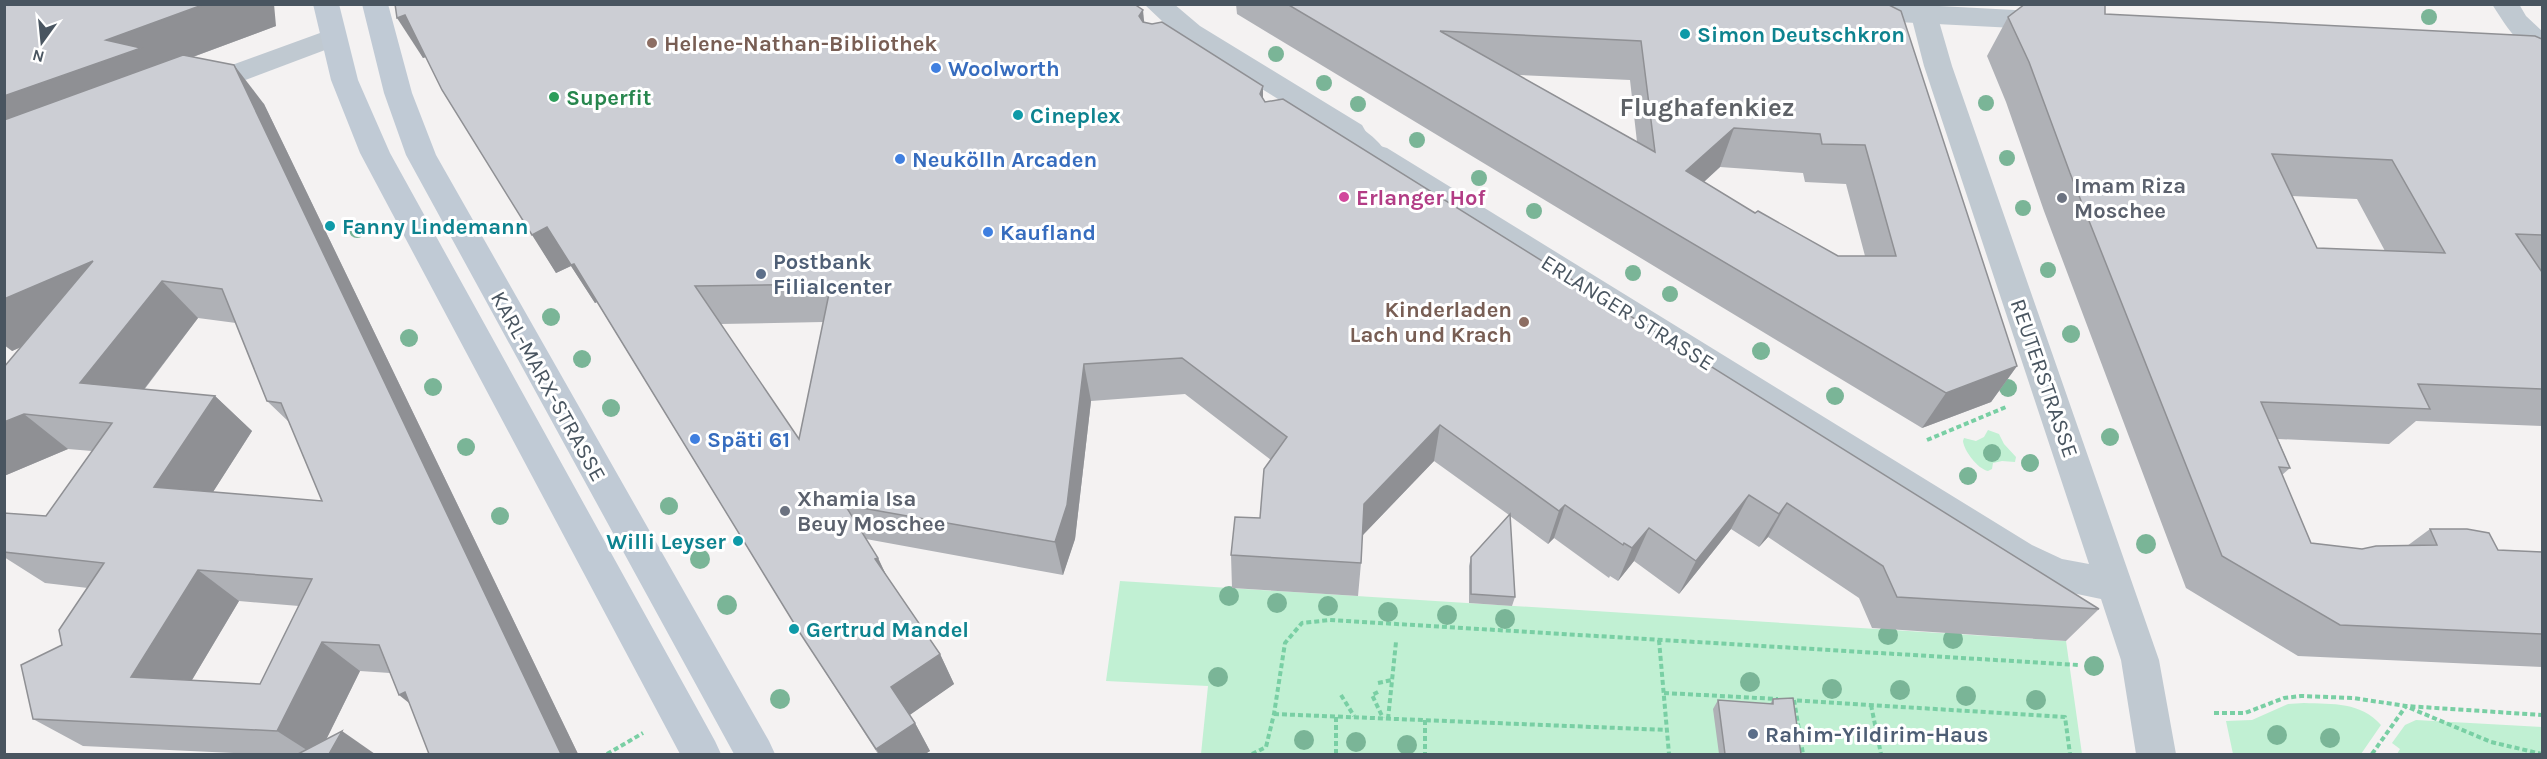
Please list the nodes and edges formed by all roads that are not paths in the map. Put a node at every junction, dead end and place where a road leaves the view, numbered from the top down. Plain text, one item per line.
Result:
1 (326, 4) edge
2 (352, 4) edge
3 (375, 4) edge
4 (1157, 4) edge
5 (2505, 4) edge
6 (1923, 9) edge
7 (1833, 10) edge
8 (2077, 22) edge
9 (331, 38) junction
10 (2506, 42) edge
11 (2542, 45) edge
12 (178, 95) edge
13 (2116, 586) junction
14 (701, 754) edge
15 (755, 754) edge
16 (2156, 754) edge

1 - 9 main road, KARL-MARX-STRASSE
2 - 9 main road
3 - 15 main road, KARL-MARX-STRASSE
4 - 13 street, ERLANGER STRASSE
5 - 11 street
6 - 7 street
6 - 8 street
6 - 13 street, REUTERSTRASSE
9 - 12 street
9 - 14 main road, KARL-MARX-STRASSE
10 - 11 street
13 - 16 street, REUTERSTRASSE

